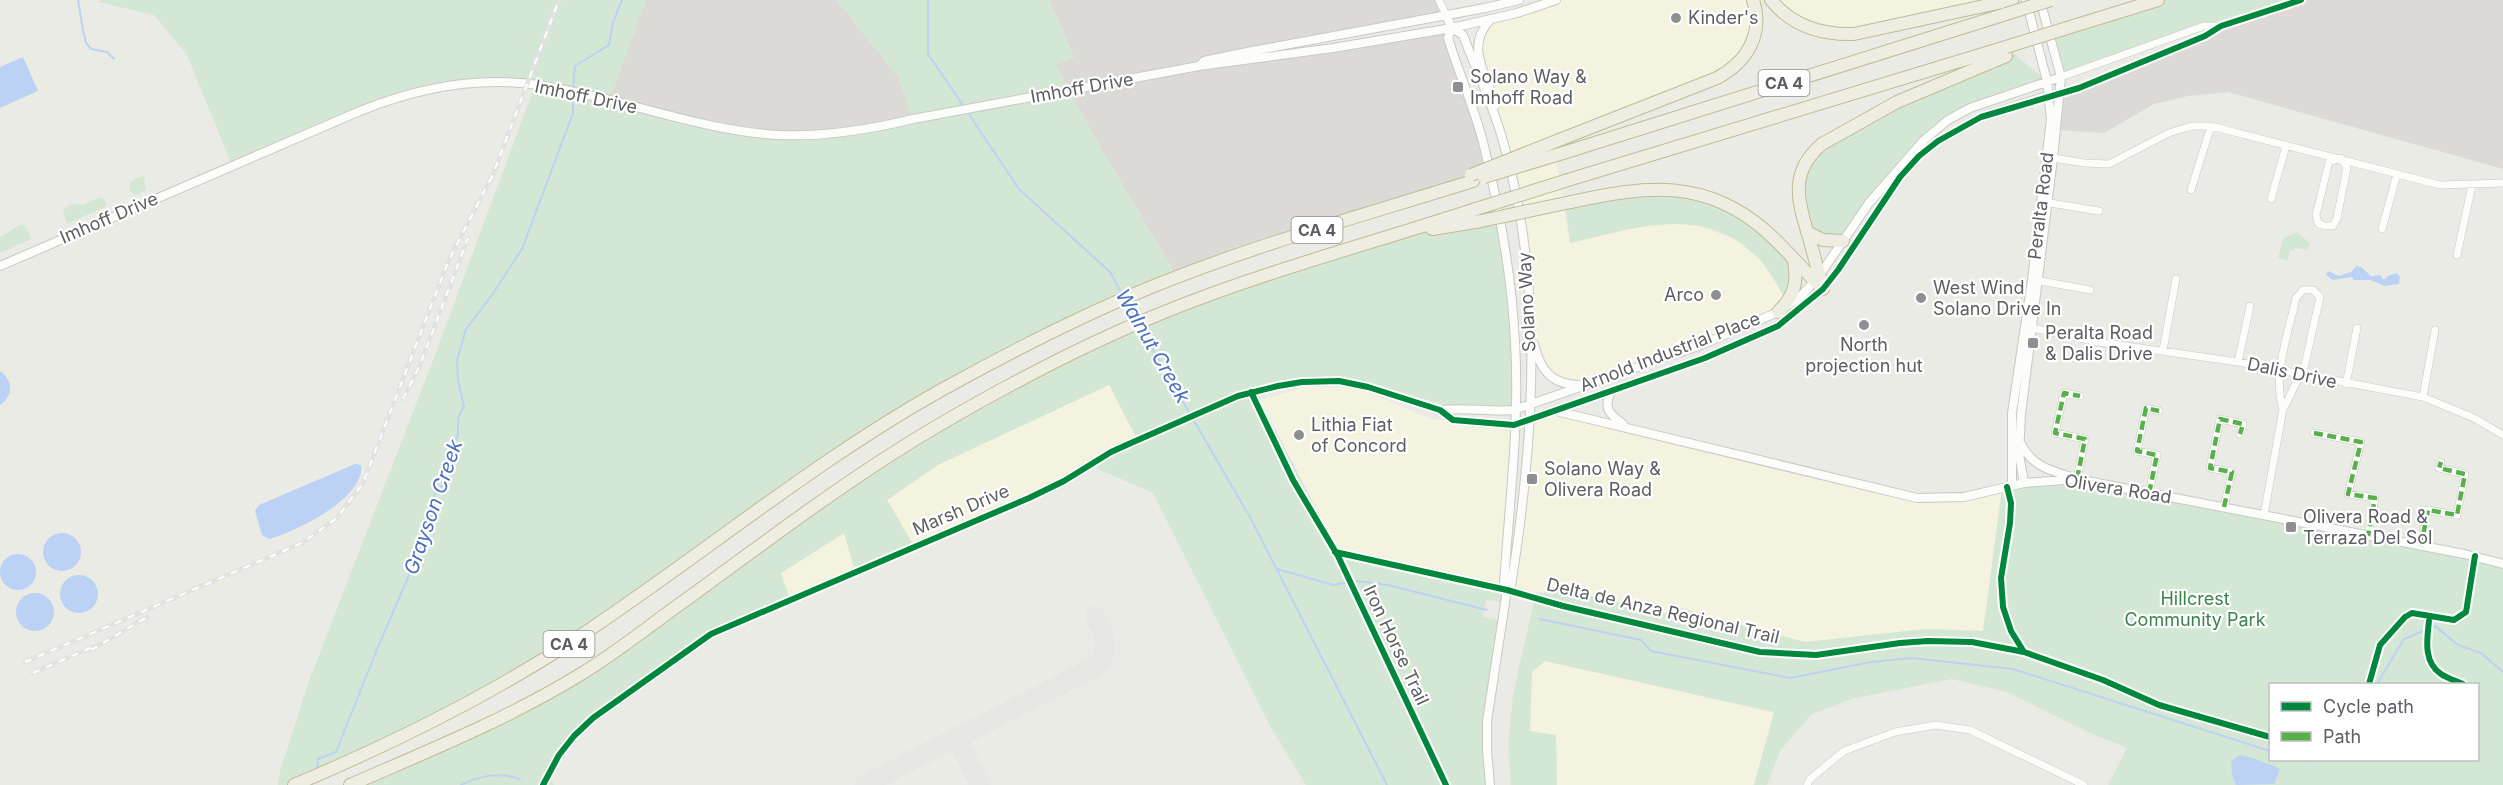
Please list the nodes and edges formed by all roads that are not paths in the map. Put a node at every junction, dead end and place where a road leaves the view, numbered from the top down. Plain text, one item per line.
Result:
1 (1439, 0) edge
2 (1518, 0) edge
3 (1556, 0) edge
4 (1753, 0) edge
5 (1771, 0) edge
6 (2026, 0) edge
7 (2040, 0) edge
8 (2051, 0) edge
9 (2158, 0) edge
10 (2301, 0) edge
11 (2008, 5) edge
12 (1446, 15) junction
13 (1490, 20) junction
14 (2221, 26) junction
15 (1452, 28) junction
16 (2006, 52) junction
17 (1199, 66) junction
18 (2061, 77) junction
19 (2048, 81) junction
20 (2060, 94) junction
21 (2050, 95) junction
22 (1494, 116) junction
23 (2211, 126) junction
24 (2286, 146) junction
25 (2050, 157) junction
26 (2341, 158) junction
27 (2397, 174) junction
28 (1472, 178) junction
29 (2503, 183) edge
30 (2472, 185) junction
31 (2192, 190) dead end
32 (2271, 199) dead end
33 (2044, 202) junction
34 (2099, 212) dead end
35 (2382, 229) dead end
36 (1410, 231) junction
37 (1807, 232) junction
38 (1843, 241) junction
39 (2457, 255) dead end
40 (1794, 261) junction
41 (0, 266) edge
42 (2176, 279) dead end
43 (2035, 280) junction
44 (1819, 282) junction
45 (2090, 290) dead end
46 (2250, 306) dead end
47 (1778, 312) junction
48 (2029, 327) junction
49 (2357, 328) dead end
50 (2435, 330) dead end
51 (1532, 336) junction
52 (2163, 351) junction
53 (2238, 362) junction
54 (2281, 369) junction
55 (2303, 374) junction
56 (2346, 384) junction
57 (1589, 385) junction
58 (1611, 392) junction
59 (2080, 396) dead end
60 (2423, 397) junction
61 (1529, 406) junction
62 (2283, 409) junction
63 (1440, 410) junction
64 (1514, 410) junction
65 (1556, 411) junction
66 (2159, 411) dead end
67 (1528, 420) junction
68 (1514, 425) junction
69 (1628, 428) junction
70 (2314, 433) dead end
71 (2240, 434) dead end
72 (2503, 435) edge
73 (2020, 442) junction
74 (2440, 462) dead end
75 (2077, 479) junction
76 (2024, 483) junction
77 (2012, 486) junction
78 (2149, 493) junction
79 (2224, 507) junction
80 (2264, 515) junction
81 (2368, 536) junction
82 (2421, 546) junction
83 (2503, 564) edge
84 (1507, 590) junction
85 (457, 738) junction
86 (294, 785) edge
87 (350, 785) edge
88 (370, 785) edge
89 (543, 785) edge
90 (1490, 785) edge
91 (1807, 785) edge
92 (2084, 785) edge

1 - 12 street, Solano Way
2 - 12 street, Imhoff Drive
3 - 13 street, Imhoff Drive
4 - 28 highway, bridge
5 - 11 highway
6 - 19 street, Peralta Road
7 - 18 street, Peralta Road
8 - 11 highway, CA 4, bridge
9 - 16 highway, CA 4, bridge
10 - 14 street, Arnold Industrial Place
11 - 28 highway, CA 4, bridge
12 - 15 street, Solano Way
12 - 17 street, Imhoff Drive
13 - 15 street, Imhoff Drive
13 - 22 street
14 - 18 street, Arnold Industrial Place
14 - 20 street, Arnold Industrial Place
15 - 17 street, Imhoff Drive
15 - 22 street, Solano Way
15 - 64 street, Solano Way
16 - 36 highway, CA 4, bridge
16 - 37 highway
17 - 41 street, Imhoff Drive
18 - 19 street, Arnold Industrial Place
18 - 20 street, Peralta Road
19 - 21 street, Peralta Road
19 - 38 street, Arnold Industrial Place
20 - 21 street, Arnold Industrial Place
20 - 25 street, Peralta Road
21 - 25 street, Peralta Road
21 - 44 street, Arnold Industrial Place
22 - 51 street, Solano Way
23 - 24 street
23 - 25 street
23 - 31 street
24 - 26 street
24 - 32 street
25 - 33 street, Peralta Road
26 - 26 street
26 - 27 street
27 - 30 street
27 - 35 street
28 - 86 highway, CA 4
29 - 30 street
30 - 39 street
33 - 34 street
33 - 43 street, Peralta Road
36 - 40 highway, bridge
36 - 85 highway, CA 4
37 - 38 highway
37 - 44 highway
38 - 44 street, Arnold Industrial Place
40 - 44 highway
40 - 47 highway
42 - 52 street
43 - 45 street
43 - 48 street, Peralta Road
44 - 47 street, Arnold Industrial Place
44 - 58 street, Arnold Industrial Place
46 - 53 street, Dalis Drive
47 - 57 street, Arnold Industrial Place
48 - 52 street, Dalis Drive
48 - 73 street, Peralta Road
48 - 77 street, Peralta Road
49 - 56 street, Dalis Drive
50 - 60 street
51 - 57 street
51 - 61 street, Solano Way
52 - 53 street, Dalis Drive
53 - 54 street, Dalis Drive
54 - 55 street, Dalis Drive
54 - 55 street
54 - 62 street
55 - 56 street, Dalis Drive
55 - 62 street
56 - 60 street, Dalis Drive
57 - 61 street, Arnold Industrial Place
58 - 65 street, Arnold Industrial Place
58 - 69 street
59 - 75 street
60 - 72 street, Dalis Drive
61 - 64 street, Arnold Industrial Place
61 - 67 street, Solano Way
62 - 80 street
63 - 64 street, Marsh Drive
63 - 68 street, Marsh Drive
63 - 89 street, Marsh Drive
64 - 68 street, Solano Way
65 - 67 street, Arnold Industrial Place
65 - 69 street, Olivera Road
66 - 78 street
67 - 68 street, Arnold Industrial Place
67 - 84 street, Solano Way
68 - 84 street, Solano Way
69 - 77 street, Olivera Road
70 - 81 street
71 - 79 street
73 - 75 street
73 - 76 street, Peralta Road
74 - 82 street
75 - 76 street, Olivera Road
75 - 78 street, Olivera Road
76 - 77 street, Olivera Road
78 - 79 street, Olivera Road
79 - 80 street, Olivera Road
80 - 81 street, Olivera Road
81 - 82 street, Olivera Road
82 - 83 street, Olivera Road
84 - 90 street, Solano Way
85 - 87 highway, CA 4
85 - 88 highway
91 - 92 street

